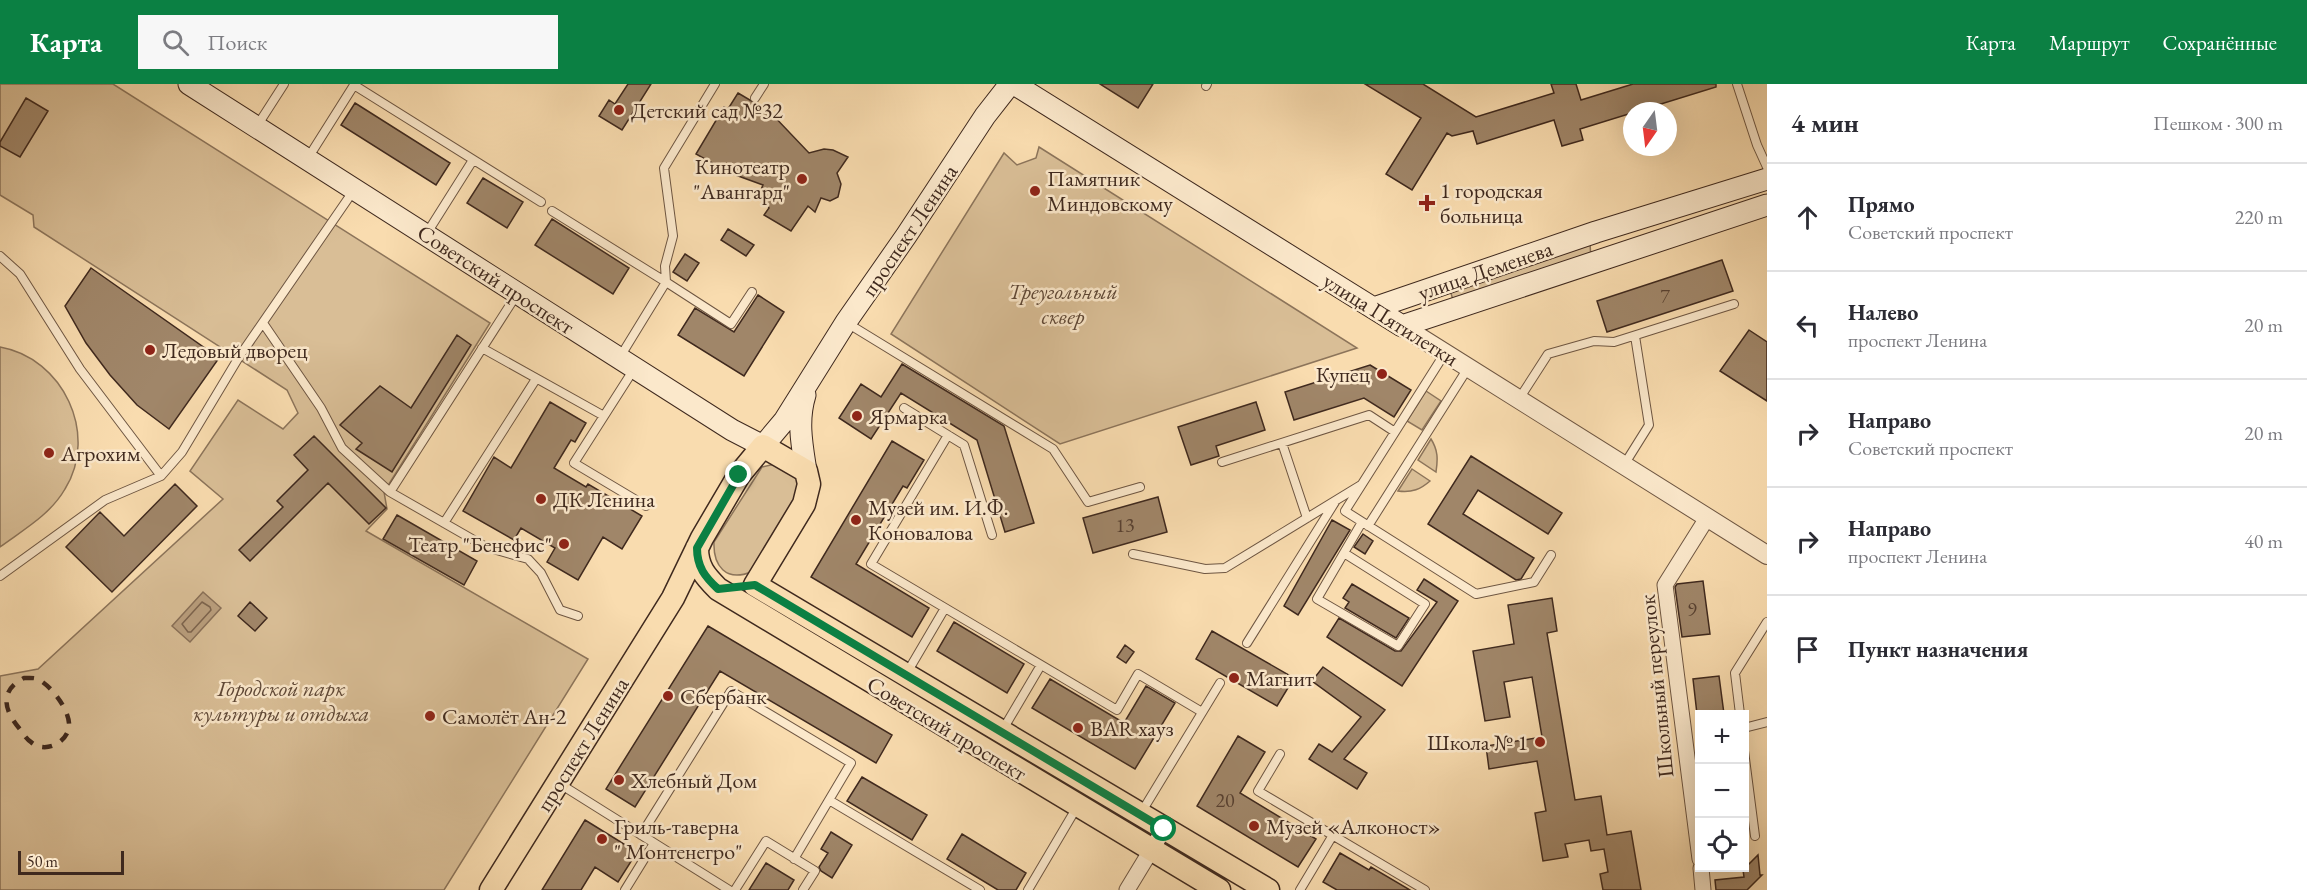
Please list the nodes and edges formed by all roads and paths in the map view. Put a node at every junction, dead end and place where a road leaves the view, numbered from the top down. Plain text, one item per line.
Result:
1 (189, 84) edge
2 (284, 84) edge
3 (715, 84) edge
4 (764, 84) edge
5 (1012, 84) edge
6 (1737, 84) edge
7 (755, 98) dead end
8 (257, 127) junction
9 (307, 159) junction
10 (473, 160) junction
11 (1767, 167) edge
12 (1767, 180) edge
13 (355, 189) junction
14 (541, 202) dead end
15 (1767, 205) edge
16 (552, 211) dead end
17 (1596, 232) junction
18 (426, 234) junction
19 (0, 256) edge
20 (1606, 258) junction
21 (666, 282) junction
22 (752, 292) dead end
23 (518, 293) junction
24 (1734, 303) dead end
25 (1374, 308) junction
26 (846, 322) junction
27 (263, 323) junction
28 (1402, 326) junction
29 (1635, 336) junction
30 (482, 348) junction
31 (1445, 352) junction
32 (627, 363) junction
33 (1468, 367) junction
34 (811, 378) junction
35 (536, 379) junction
36 (1519, 399) junction
37 (904, 408) dead end
38 (604, 416) junction
39 (1395, 432) junction
40 (948, 435) junction
41 (1282, 443) junction
42 (763, 446) junction
43 (1222, 462) dead end
44 (1624, 465) junction
45 (806, 471) junction
46 (161, 476) junction
47 (1362, 484) junction
48 (1140, 487) dead end
49 (390, 492) junction
50 (1335, 500) junction
51 (646, 506) dead end
52 (1307, 518) junction
53 (1707, 518) junction
54 (444, 523) junction
55 (1365, 524) junction
56 (992, 535) dead end
57 (697, 548) junction
58 (1344, 553) junction
59 (1133, 554) dead end
60 (1551, 555) dead end
61 (1767, 555) edge
62 (0, 576) edge
63 (755, 585) junction
64 (718, 589) junction
65 (673, 598) junction
66 (945, 608) junction
67 (578, 616) dead end
68 (1767, 622) edge
69 (1247, 643) dead end
70 (1041, 665) junction
71 (905, 675) junction
72 (1220, 683) dead end
73 (1740, 710) edge
74 (1202, 712) junction
75 (1767, 722) edge
76 (1749, 727) edge
77 (1001, 732) junction
78 (1280, 754) dead end
79 (558, 783) junction
80 (1749, 795) edge
81 (829, 800) junction
82 (1078, 806) junction
83 (1140, 814) junction
84 (1695, 820) edge
85 (1164, 829) junction
86 (641, 835) junction
87 (1333, 835) junction
88 (1755, 836) dead end
89 (654, 843) junction
90 (1151, 850) junction
91 (794, 859) junction
92 (1701, 872) edge
93 (491, 890) edge
94 (625, 890) edge
95 (729, 890) edge
96 (735, 890) edge
97 (803, 890) edge
98 (980, 890) edge
99 (1028, 890) edge
100 (1127, 890) edge
101 (1219, 890) edge
102 (1268, 890) edge
103 (1300, 890) edge
104 (1425, 890) edge
105 (1703, 890) edge

1 - 8 main road, Советский проспект
2 - 8 lane
3 - 21 lane
4 - 7 lane
5 - 25 main road, улица Пятилетки
5 - 26 main road, проспект Ленина
6 - 11 lane
8 - 9 main road, Советский проспект
9 - 10 lane
9 - 13 main road, Советский проспект
10 - 14 lane
10 - 18 lane
12 - 17 main road, улица Деменева
13 - 18 main road, Советский проспект
13 - 27 lane
15 - 20 main road, улица Деменева
16 - 21 lane
17 - 20 main road
17 - 25 main road, улица Деменева
18 - 23 main road, Советский проспект
19 - 46 lane
20 - 28 main road, улица Деменева
21 - 22 lane
21 - 32 lane
23 - 30 lane
23 - 32 main road, Советский проспект
24 - 29 lane
25 - 28 main road, улица Пятилетки
26 - 34 main road, проспект Ленина
26 - 48 lane
27 - 46 lane
27 - 49 lane
28 - 31 street, улица Пятилетки
29 - 36 lane
29 - 44 lane
30 - 35 lane
30 - 49 lane
31 - 33 street, улица Пятилетки
31 - 39 lane
32 - 38 lane
32 - 42 main road, Советский проспект
33 - 36 street, улица Пятилетки
33 - 55 lane
34 - 42 main road, проспект Ленина
34 - 45 main road, проспект Ленина
35 - 38 lane
35 - 54 lane
36 - 44 street, улица Пятилетки
37 - 40 lane
38 - 51 lane
39 - 41 lane
39 - 47 lane
40 - 56 lane
40 - 66 lane
41 - 43 lane
41 - 52 lane
42 - 45 main road, Советский проспект
42 - 57 main road, проспект Ленина
44 - 53 street, улица Пятилетки
45 - 63 main road, проспект Ленина
46 - 62 lane
47 - 50 lane
47 - 55 lane
49 - 54 lane
50 - 52 lane
50 - 69 lane
52 - 59 lane
53 - 61 street, улица Пятилетки
53 - 84 street, Школьный переулок
54 - 67 lane
55 - 58 lane
55 - 60 lane
57 - 64 main road, Советский проспект
57 - 65 main road, проспект Ленина
58 - 58 lane
63 - 64 main road
63 - 71 main road, Советский проспект
64 - 65 main road
64 - 82 main road, Советский проспект
65 - 79 main road, проспект Ленина
66 - 70 lane
66 - 71 lane
68 - 73 lane
70 - 74 lane
70 - 77 lane
71 - 77 main road, Советский проспект
72 - 74 lane
74 - 83 lane
75 - 76 lane
77 - 83 main road, Советский проспект
78 - 87 lane
79 - 86 lane
79 - 93 main road, проспект Ленина
80 - 88 lane
81 - 86 lane
81 - 91 lane
81 - 98 lane
82 - 90 main road, Советский проспект
82 - 99 lane
83 - 85 main road, Советский проспект
85 - 90 street
85 - 102 main road, Советский проспект
86 - 89 lane
87 - 103 lane
87 - 104 lane
89 - 94 lane
89 - 95 lane
90 - 100 street
90 - 101 main road, Советский проспект
91 - 96 lane
91 - 97 lane
92 - 105 street

